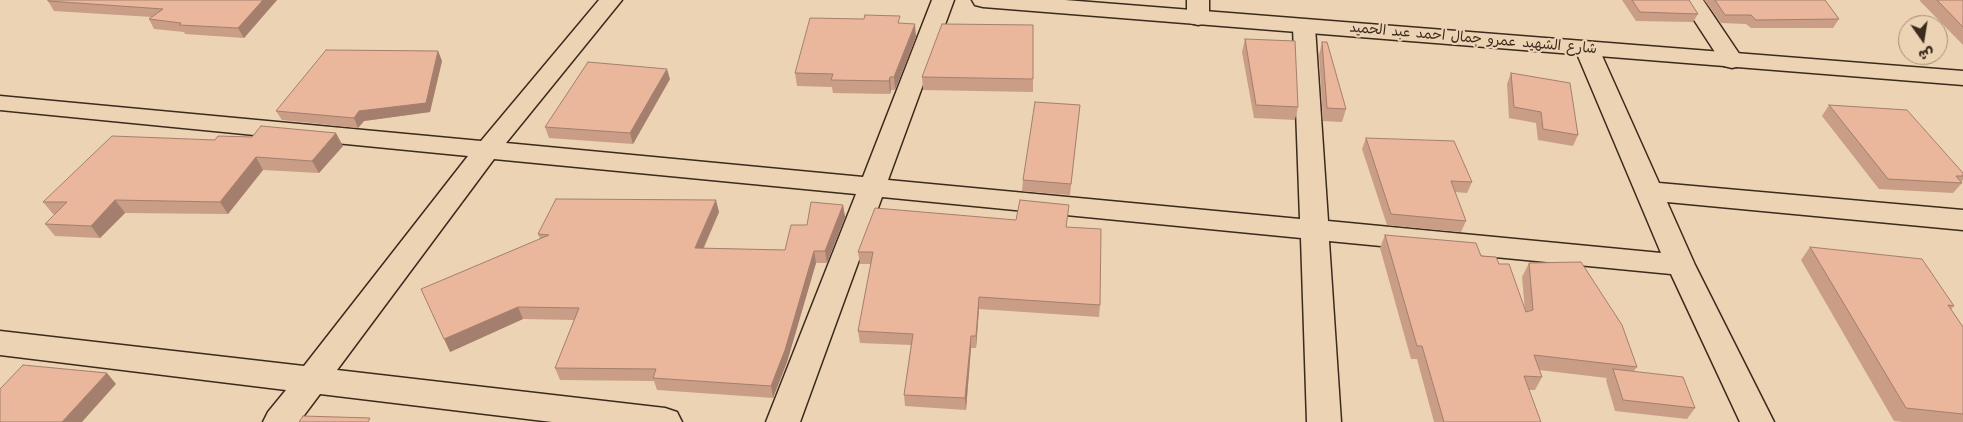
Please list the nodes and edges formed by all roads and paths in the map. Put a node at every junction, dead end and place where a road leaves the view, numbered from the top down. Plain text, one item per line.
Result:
1 (611, 0) edge
2 (943, 0) edge
3 (983, 0) edge
4 (1692, 0) edge
5 (1198, 9) edge
6 (1304, 27) junction
7 (1587, 49) junction
8 (1732, 60) junction
9 (1963, 78) edge
10 (0, 103) edge
11 (488, 150) junction
12 (874, 186) junction
13 (1650, 191) junction
14 (1963, 220) edge
15 (1314, 229) junction
16 (1681, 265) junction
17 (0, 343) edge
18 (311, 382) junction
19 (280, 422) edge
20 (664, 422) edge
21 (783, 422) edge
22 (1324, 422) edge
23 (1757, 422) edge

1 - 11 street
2 - 12 street
3 - 5 street, شارع الشهيد عمرو جمال احمد عبد الحميد
4 - 8 street
5 - 6 street, شارع الشهيد عمرو جمال احمد عبد الحميد
6 - 7 street, شارع الشهيد عمرو جمال احمد عبد الحميد
6 - 15 street
7 - 8 street, شارع الشهيد عمرو جمال احمد عبد الحميد
7 - 13 street
8 - 9 street, شارع الشهيد عمرو جمال احمد عبد الحميد
10 - 11 street
11 - 12 street
11 - 18 street
12 - 15 street
12 - 21 street
13 - 14 street
13 - 16 street
15 - 16 street
15 - 22 street
16 - 23 street
17 - 18 street
18 - 19 street
18 - 20 street

